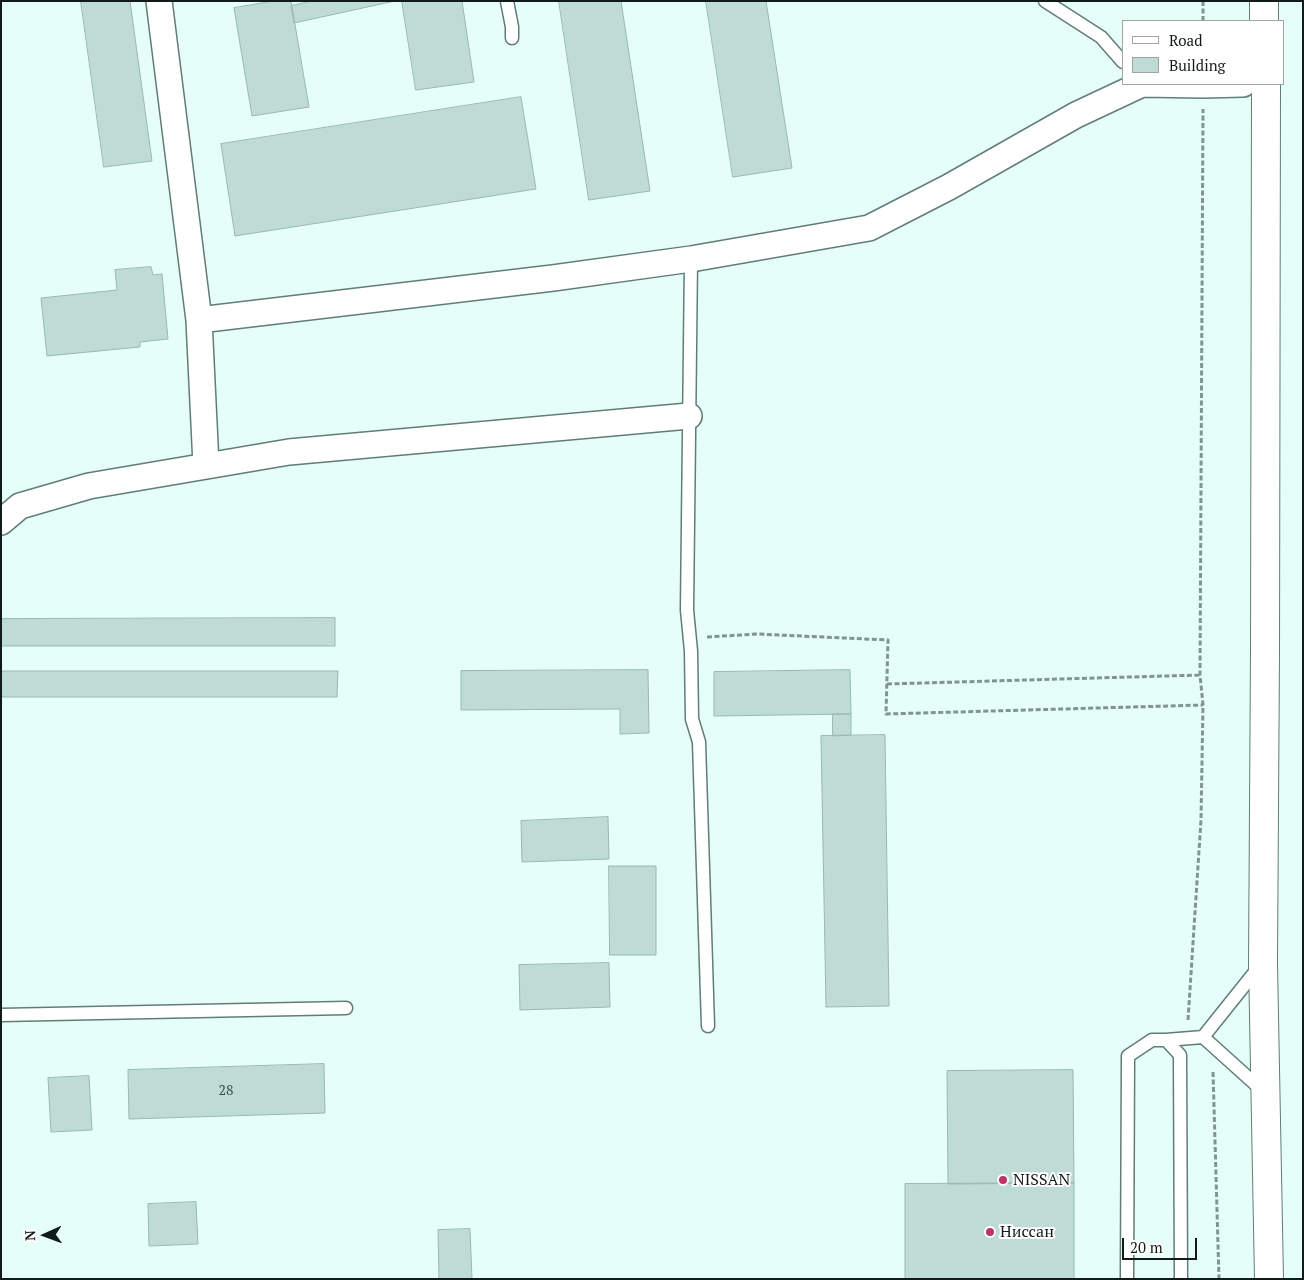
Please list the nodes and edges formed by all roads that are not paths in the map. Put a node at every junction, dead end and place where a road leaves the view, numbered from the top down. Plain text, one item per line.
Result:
1 (159, 1) edge
2 (507, 1) edge
3 (1045, 1) edge
4 (1264, 1) edge
5 (1264, 20) edge
6 (512, 38) dead end
7 (1122, 61) edge
8 (1140, 85) edge
9 (1266, 85) edge
10 (691, 259) junction
11 (199, 320) junction
12 (689, 416) junction
13 (206, 465) junction
14 (1, 522) edge
15 (1263, 963) junction
16 (346, 1008) dead end
17 (1, 1015) edge
18 (708, 1026) dead end
19 (1199, 1038) junction
20 (1166, 1040) junction
21 (1266, 1093) junction
22 (1127, 1279) edge
23 (1181, 1279) edge
24 (1269, 1279) edge

1 - 11 street
2 - 6 lane
3 - 7 lane
4 - 5 main road
8 - 10 street
9 - 15 main road
10 - 11 street
10 - 12 lane
11 - 13 street
12 - 13 street
12 - 18 lane
13 - 14 street
15 - 19 lane
15 - 21 main road
16 - 17 lane
19 - 20 lane
19 - 21 lane
20 - 22 lane
20 - 23 lane
21 - 24 main road

